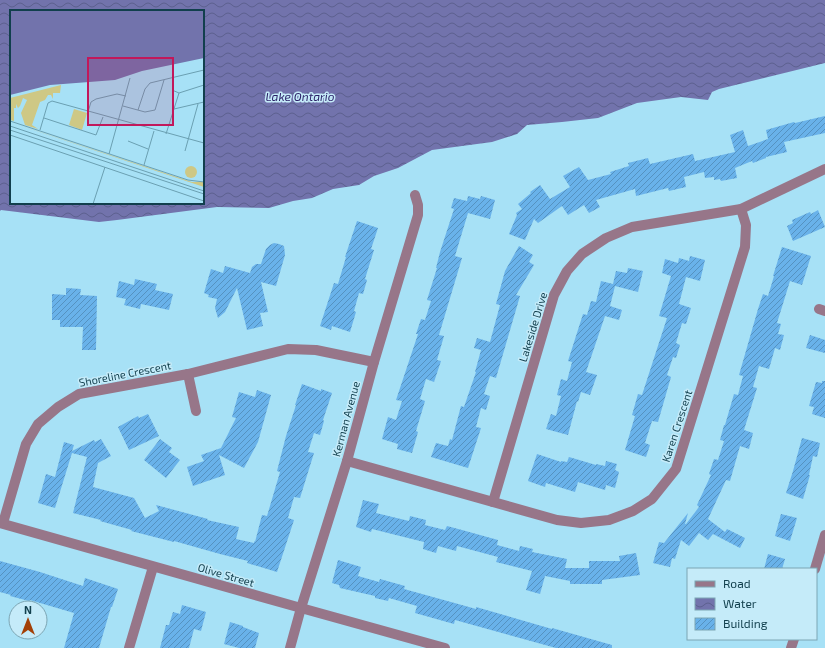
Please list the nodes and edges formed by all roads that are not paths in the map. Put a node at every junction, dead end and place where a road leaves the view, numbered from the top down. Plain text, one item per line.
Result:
1 (825, 169) edge
2 (415, 195) dead end
3 (741, 209) junction
4 (374, 362) junction
5 (188, 374) junction
6 (196, 411) dead end
7 (347, 461) junction
8 (493, 502) junction
9 (1, 523) edge
10 (825, 535) edge
11 (153, 567) junction
12 (815, 568) edge
13 (301, 608) junction
14 (128, 648) edge
15 (290, 648) edge
16 (445, 648) edge

1 - 3 street, Lakeside Drive
2 - 4 street, Kerman Avenue
3 - 8 street, Lakeside Drive
3 - 8 street, Karen Crescent
4 - 5 street, Shoreline Crescent
4 - 7 street, Kerman Avenue
5 - 6 street, Shoreline Crescent
5 - 9 street, Shoreline Crescent
7 - 8 street, Karen Crescent
7 - 13 street, Kerman Avenue
9 - 11 street, Olive Street
10 - 12 street
11 - 13 street, Olive Street
11 - 14 street
13 - 15 street, Kerman Avenue
13 - 16 street, Olive Street

